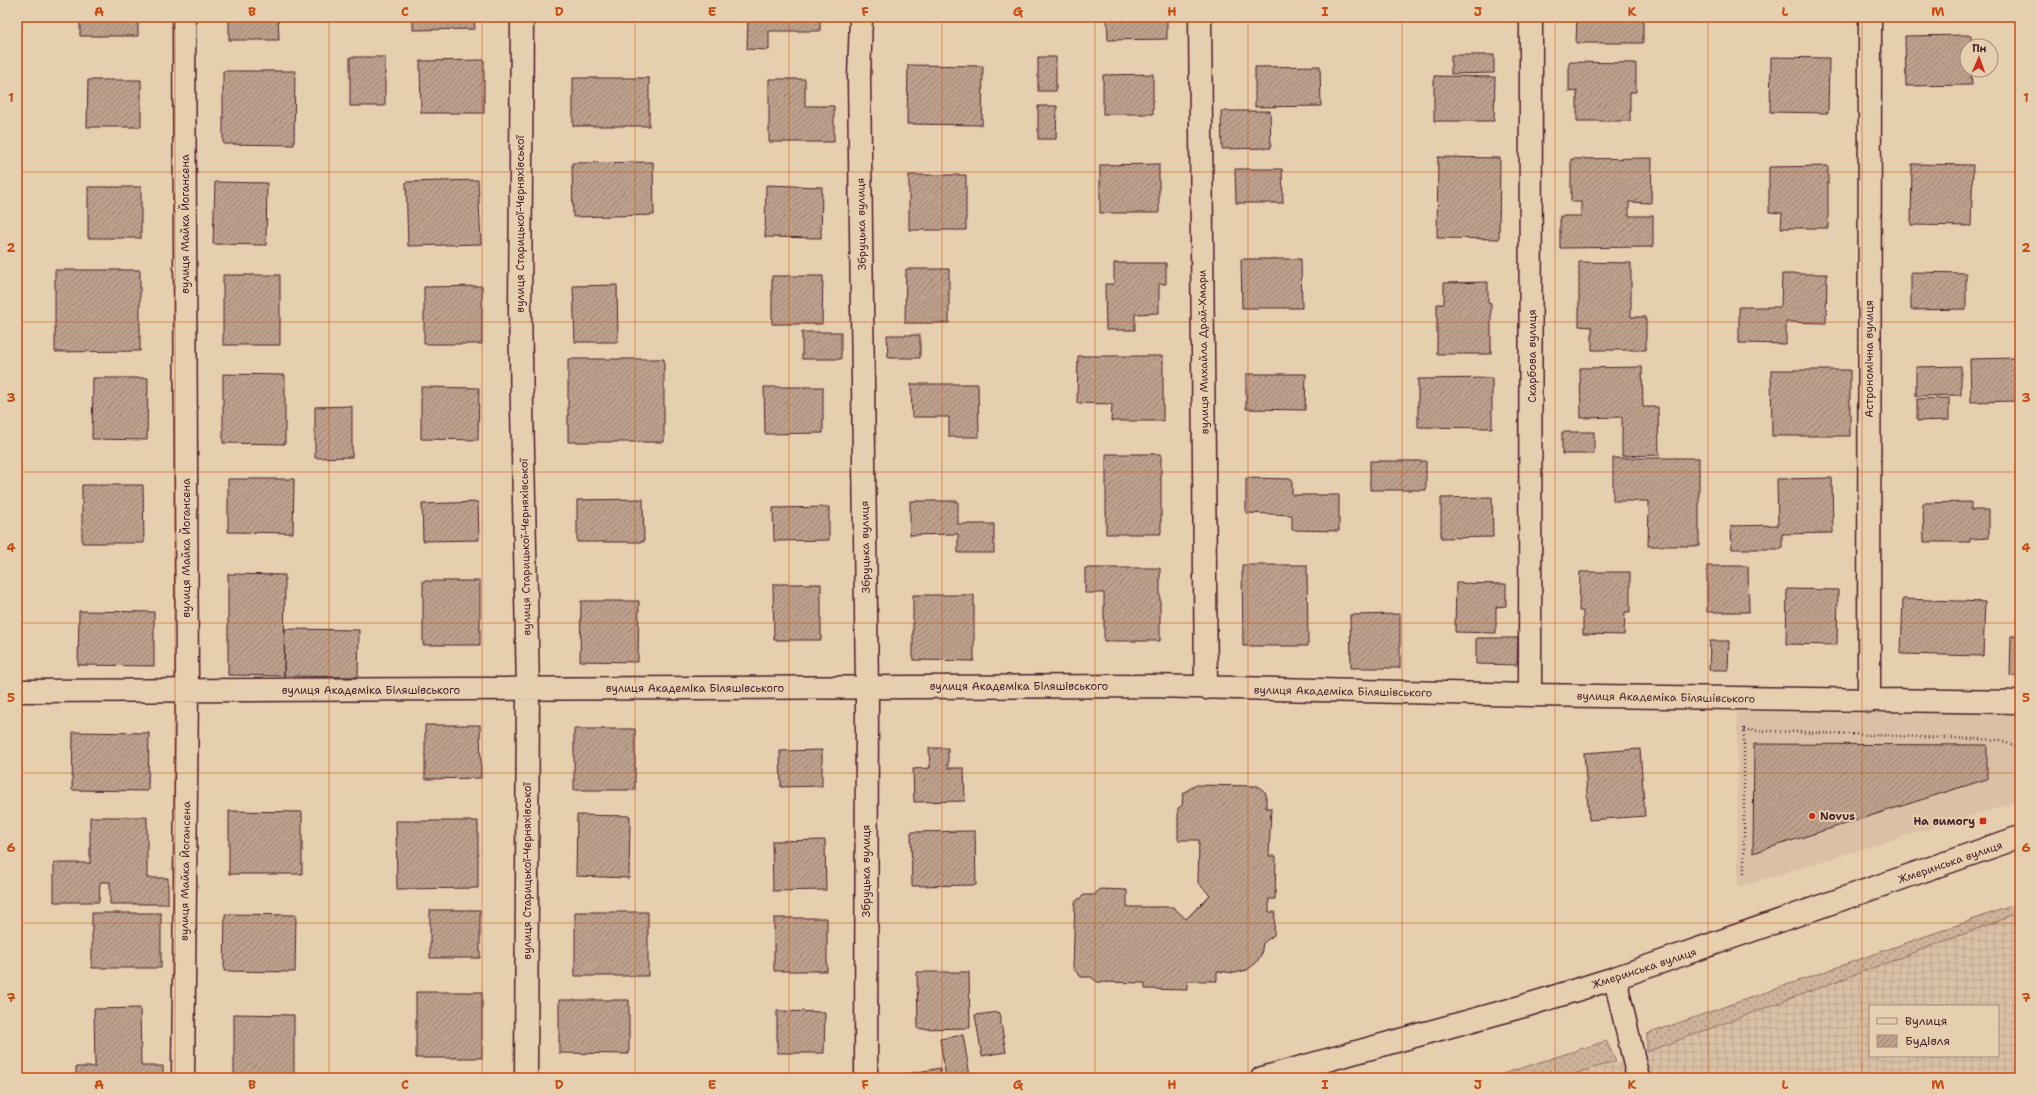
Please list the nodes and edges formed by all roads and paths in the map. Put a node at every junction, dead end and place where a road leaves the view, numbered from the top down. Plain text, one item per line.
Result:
1 (184, 17) edge
2 (522, 17) edge
3 (861, 17) edge
4 (1200, 17) edge
5 (1531, 17) edge
6 (1870, 17) edge
7 (867, 687) junction
8 (1206, 688) junction
9 (528, 689) junction
10 (17, 691) edge
11 (187, 691) junction
12 (1530, 695) junction
13 (1744, 698) junction
14 (1869, 701) junction
15 (2020, 702) edge
16 (1744, 730) junction
17 (2020, 749) edge
18 (2020, 837) edge
19 (1744, 874) dead end
20 (1615, 978) junction
21 (183, 1078) edge
22 (526, 1078) edge
23 (866, 1078) edge
24 (1262, 1078) edge
25 (1638, 1078) edge

1 - 11 street, вулиця Майка Йогансена
2 - 9 street, вулиця Старицької-Черняхівської
3 - 7 street, Збруцька вулиця
4 - 8 street, вулиця Михайла Драй-Хмари
5 - 12 street, Скарбова вулиця
6 - 14 street, Астрономічна вулиця
7 - 8 street, вулиця Академіка Біляшівського
7 - 9 street, вулиця Академіка Біляшівського
7 - 23 street, Збруцька вулиця
8 - 12 street, вулиця Академіка Біляшівського
9 - 11 street, вулиця Академіка Біляшівського
9 - 22 street, вулиця Старицької-Черняхівської
10 - 11 street, вулиця Академіка Біляшівського
11 - 21 street, вулиця Майка Йогансена
12 - 13 street, вулиця Академіка Біляшівського
13 - 14 street, вулиця Академіка Біляшівського
13 - 16 path
14 - 15 street, вулиця Академіка Біляшівського
16 - 17 path
16 - 19 path
18 - 20 street, Жмеринська вулиця
20 - 24 street, Жмеринська вулиця
20 - 25 street

